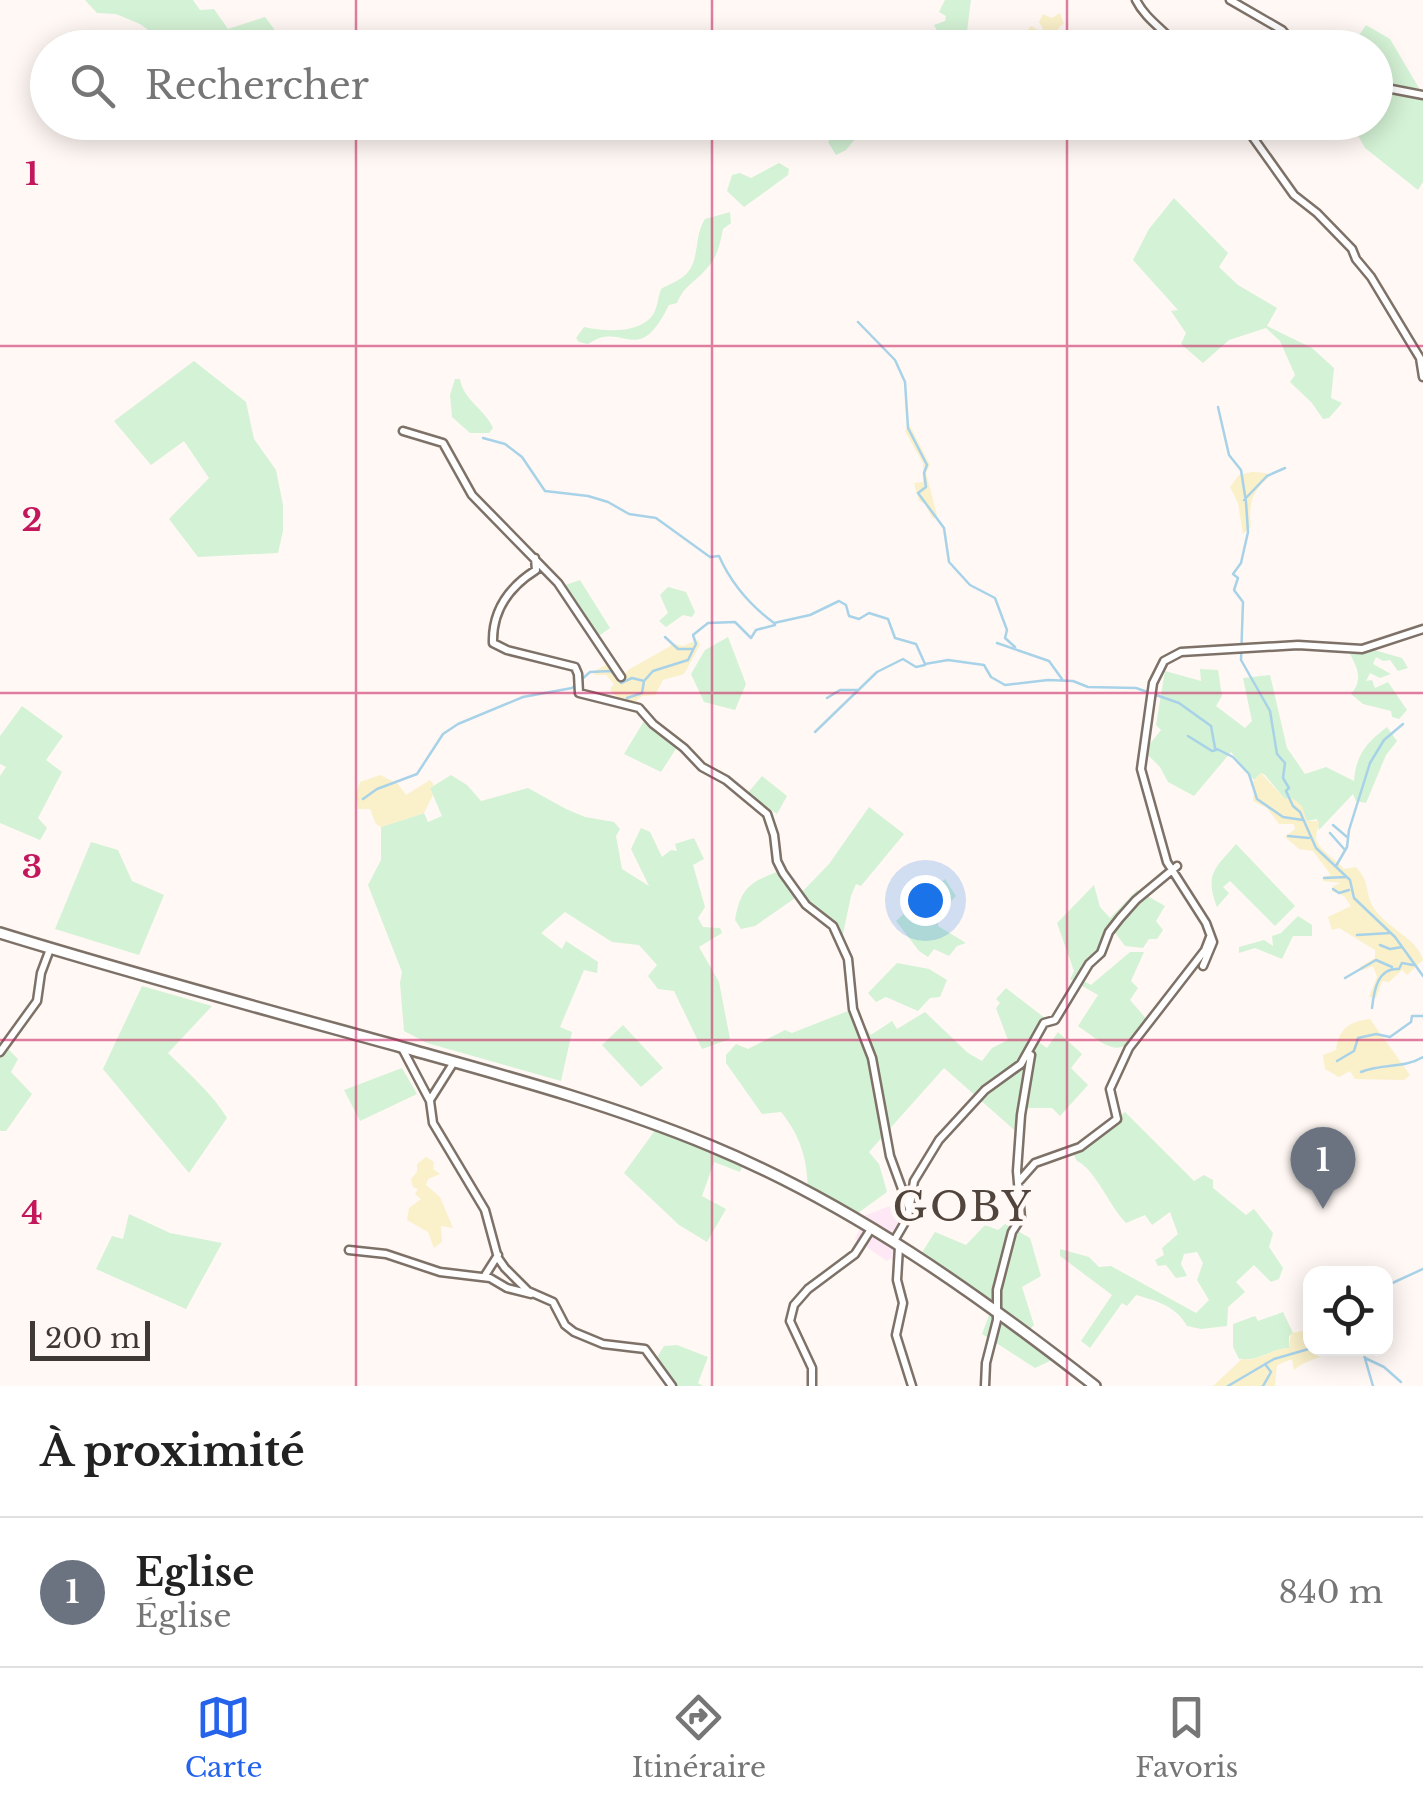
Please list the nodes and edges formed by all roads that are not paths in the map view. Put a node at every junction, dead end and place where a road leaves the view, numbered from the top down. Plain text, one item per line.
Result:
1 (1136, 0) edge
2 (1236, 2) edge
3 (1163, 30) edge
4 (1282, 30) edge
5 (1393, 90) edge
6 (1423, 96) edge
7 (1255, 140) edge
8 (1423, 377) edge
9 (404, 430) dead end
10 (536, 558) junction
11 (1423, 628) edge
12 (620, 677) dead end
13 (1174, 868) junction
14 (0, 933) edge
15 (1210, 934) junction
16 (51, 948) junction
17 (1203, 966) dead end
18 (1035, 1045) junction
19 (402, 1047) junction
20 (0, 1052) edge
21 (454, 1062) junction
22 (430, 1102) junction
23 (1020, 1180) junction
24 (910, 1208) junction
25 (871, 1228) junction
26 (896, 1243) junction
27 (350, 1250) dead end
28 (498, 1255) junction
29 (483, 1278) junction
30 (535, 1295) junction
31 (996, 1310) junction
32 (672, 1386) edge
33 (812, 1386) edge
34 (912, 1386) edge
35 (985, 1386) edge
36 (1095, 1386) edge

1 - 3 street
2 - 4 street
5 - 6 street
7 - 8 street
9 - 10 street
10 - 12 street
10 - 24 street
11 - 13 street
13 - 15 street
13 - 18 street
14 - 16 main road
15 - 17 street
15 - 23 street
16 - 19 main road
16 - 20 street
18 - 23 street
18 - 24 street
19 - 21 main road
19 - 22 street
21 - 22 street
21 - 25 main road
22 - 28 street
23 - 31 street
24 - 26 street
25 - 26 main road
25 - 33 street
26 - 31 main road
26 - 34 street
27 - 29 street
28 - 29 street
28 - 30 street
29 - 30 street
30 - 32 street
31 - 35 street
31 - 36 main road

